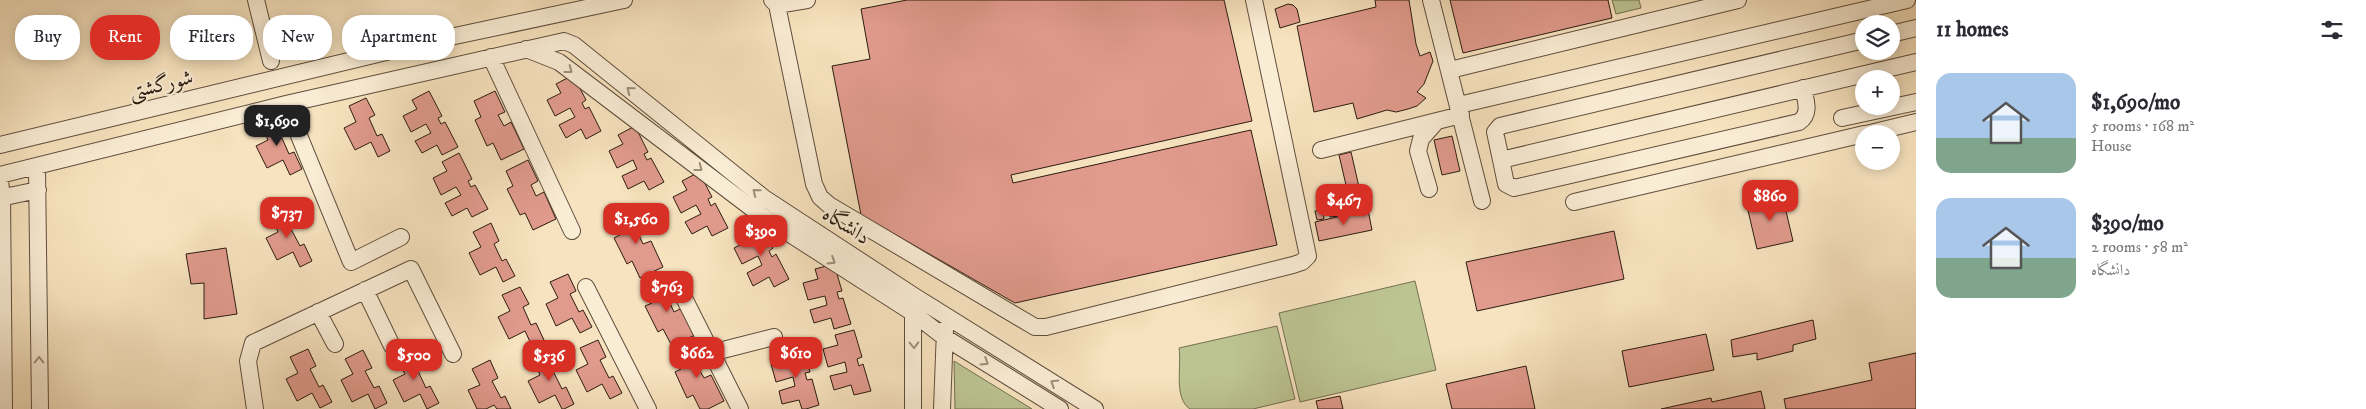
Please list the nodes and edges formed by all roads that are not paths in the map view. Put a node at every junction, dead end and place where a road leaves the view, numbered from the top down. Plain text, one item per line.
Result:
1 (256, 0) edge
2 (624, 0) edge
3 (807, 0) edge
4 (1254, 0) edge
5 (1431, 0) edge
6 (1738, 0) edge
7 (1907, 0) edge
8 (774, 2) edge
9 (1916, 28) edge
10 (1900, 32) edge
11 (1855, 42) edge
12 (526, 50) junction
13 (491, 57) junction
14 (271, 61) dead end
15 (1916, 62) edge
16 (1450, 70) junction
17 (1804, 88) junction
18 (1508, 95) junction
19 (1916, 102) edge
20 (286, 104) junction
21 (1460, 110) junction
22 (1842, 118) dead end
23 (1436, 122) junction
24 (1916, 122) edge
25 (1512, 124) junction
26 (1900, 126) edge
27 (1855, 136) edge
28 (0, 144) edge
29 (1321, 150) dead end
30 (1501, 160) junction
31 (37, 168) junction
32 (0, 176) edge
33 (0, 181) edge
34 (1428, 189) dead end
35 (38, 190) junction
36 (1, 198) edge
37 (1482, 201) dead end
38 (1574, 202) dead end
39 (572, 232) dead end
40 (401, 237) dead end
41 (586, 287) dead end
42 (365, 290) junction
43 (680, 290) dead end
44 (914, 296) junction
45 (318, 312) junction
46 (912, 313) junction
47 (946, 316) junction
48 (774, 337) dead end
49 (944, 337) junction
50 (335, 344) dead end
51 (392, 346) dead end
52 (711, 353) junction
53 (453, 354) dead end
54 (4, 409) edge
55 (40, 409) edge
56 (255, 409) edge
57 (648, 409) edge
58 (740, 409) edge
59 (913, 409) edge
60 (942, 409) edge
61 (1060, 409) edge
62 (1095, 409) edge

1 - 14 street
2 - 28 street, شورگشتی
3 - 8 street
4 - 8 street
5 - 16 street
6 - 16 street
7 - 18 street
9 - 10 street
11 - 25 street
12 - 13 street
44 -> 12 street, دانشگاه
12 -> 46 street, دانشگاه
13 - 20 street
13 - 39 street
15 - 17 street
16 - 21 street
17 - 30 street
17 - 30 street
18 - 21 street
18 - 25 street
19 - 22 street
20 - 31 street
20 - 40 street
21 - 23 street
21 - 37 street
23 - 29 street
23 - 34 street
24 - 26 street
25 - 30 street
27 - 38 street
31 - 32 street
31 - 35 street
33 - 36 street
35 - 36 street
55 -> 35 street
36 - 54 street
41 - 57 street
42 - 45 street
42 - 51 street
42 - 53 street
43 - 52 street
44 - 46 street
44 - 47 street, دانشگاه
45 - 50 street
45 - 56 street
46 - 49 street, دانشگاه
46 -> 59 street
47 - 49 street
62 -> 47 street, دانشگاه
48 - 52 street
49 - 60 street
49 -> 61 street, دانشگاه
52 - 58 street

